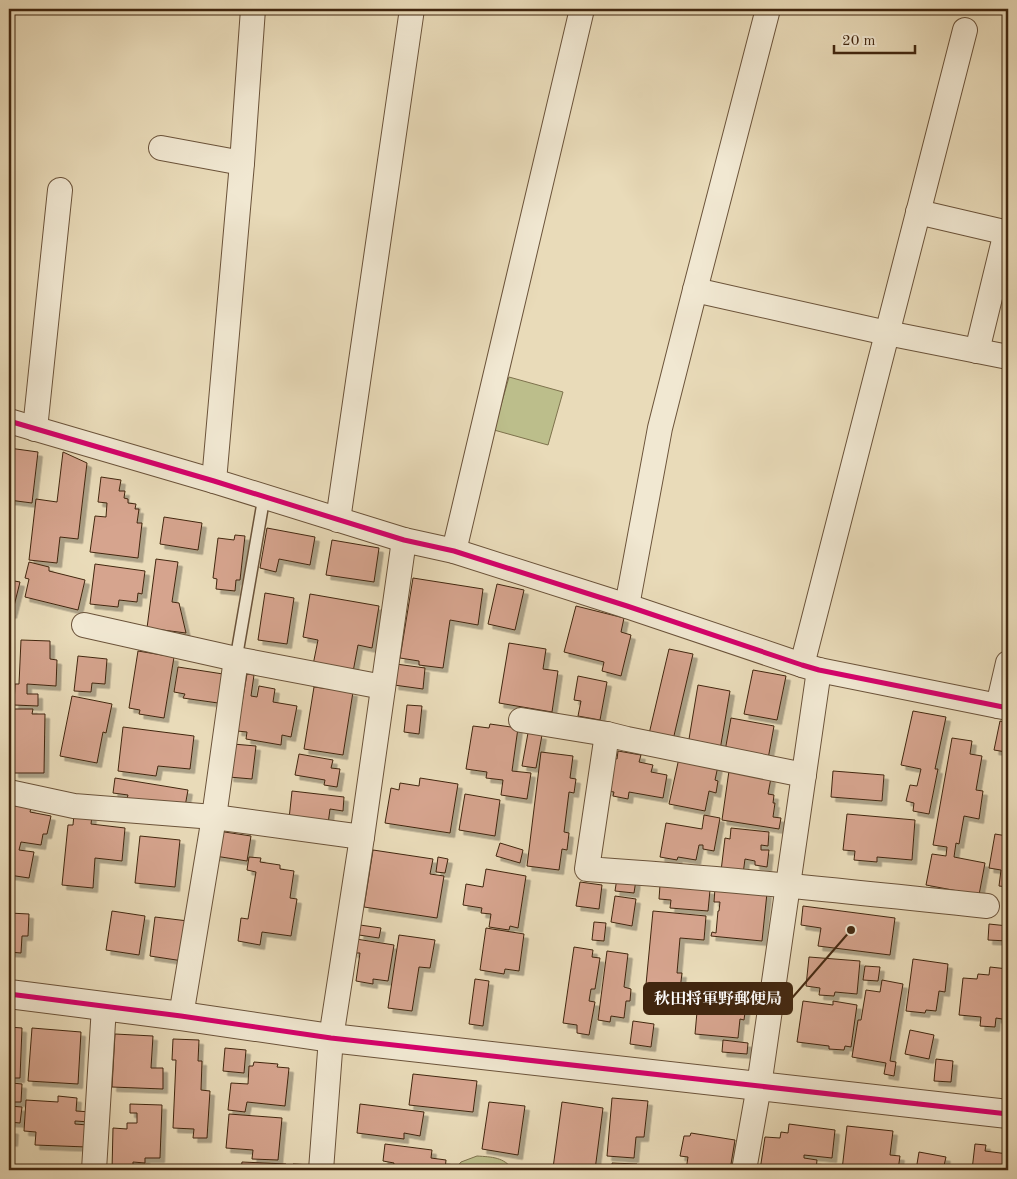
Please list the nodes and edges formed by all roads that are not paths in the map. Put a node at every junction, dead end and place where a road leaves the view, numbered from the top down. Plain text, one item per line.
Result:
1 (253, 9) edge
2 (412, 9) edge
3 (582, 9) edge
4 (768, 9) edge
5 (965, 30) dead end
6 (161, 148) dead end
7 (242, 163) junction
8 (60, 190) dead end
9 (918, 212) junction
10 (1007, 232) edge
11 (695, 290) junction
12 (887, 333) junction
13 (977, 351) junction
14 (1008, 357) edge
15 (9, 421) edge
16 (36, 429) junction
17 (214, 481) junction
18 (264, 497) junction
19 (338, 520) junction
20 (404, 540) junction
21 (454, 551) junction
22 (627, 606) junction
23 (84, 625) dead end
24 (236, 659) junction
25 (1008, 663) edge
26 (810, 667) junction
27 (383, 687) junction
28 (1003, 707) edge
29 (520, 720) dead end
30 (607, 734) junction
31 (804, 775) junction
32 (9, 792) edge
33 (214, 817) junction
34 (362, 836) junction
35 (788, 885) junction
36 (987, 906) dead end
37 (9, 994) edge
38 (104, 1006) junction
39 (181, 1016) junction
40 (331, 1038) junction
41 (759, 1086) junction
42 (1008, 1114) edge
43 (94, 1170) edge
44 (321, 1170) edge
45 (744, 1170) edge

1 - 7 street
2 - 19 street
3 - 21 street
4 - 11 street
5 - 9 street
6 - 7 street
7 - 17 street
8 - 16 street
9 - 10 street
9 - 12 street
10 - 13 street
11 - 12 street
11 - 22 street
12 - 13 street
12 - 26 street
13 - 14 street
15 - 16 street
16 - 17 street
17 - 18 street
18 - 19 street
18 - 24 lane
19 - 20 street
20 - 21 street
20 - 27 street
21 - 22 street
22 - 26 street
23 - 24 street
24 - 27 street
24 - 33 street
25 - 28 street
26 - 28 street
26 - 31 street
27 - 34 street
29 - 30 street
30 - 31 street
30 - 35 street
31 - 35 street
32 - 33 street
33 - 34 street
33 - 39 street
34 - 40 street
35 - 36 street
35 - 41 street
37 - 38 street
38 - 39 street
38 - 43 street
39 - 40 street
40 - 41 street
40 - 44 street
41 - 42 street
41 - 45 street

